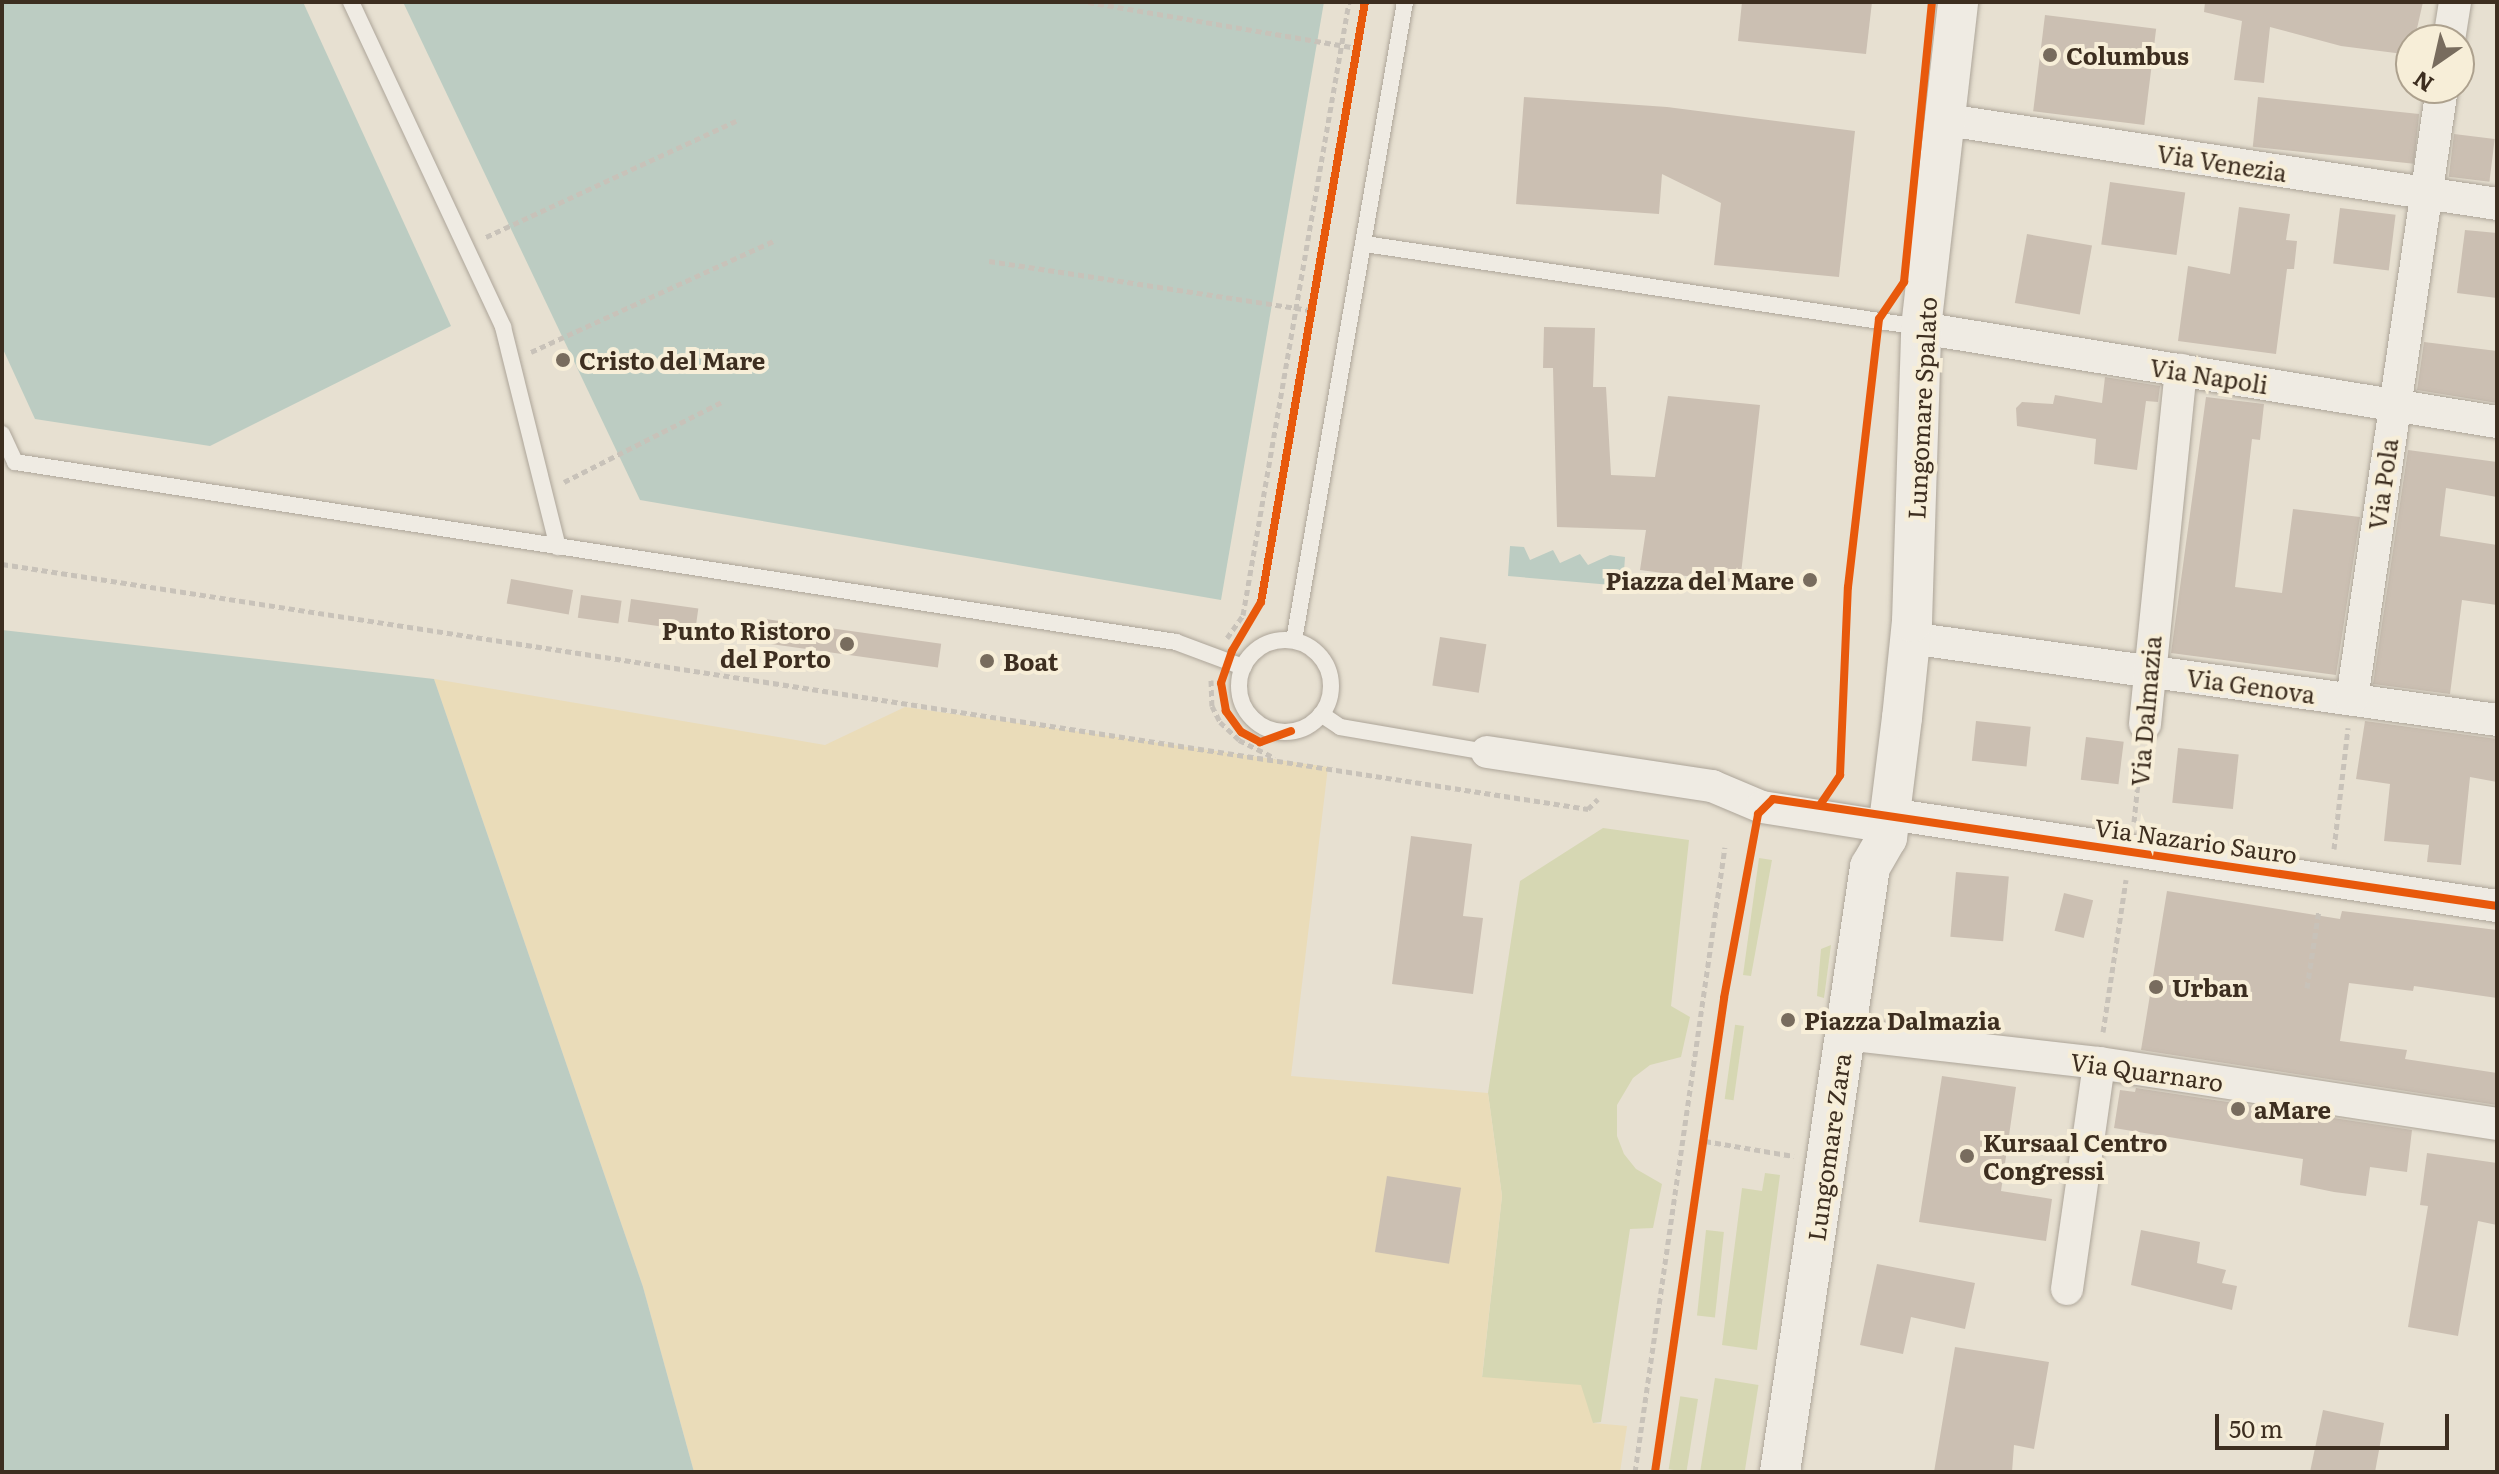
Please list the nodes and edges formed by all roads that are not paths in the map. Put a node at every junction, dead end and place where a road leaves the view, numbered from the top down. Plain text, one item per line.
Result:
1 (351, 2) edge
2 (1405, 2) edge
3 (1958, 2) edge
4 (2455, 2) edge
5 (2452, 24) edge
6 (2440, 104) edge
7 (1947, 120) junction
8 (2426, 194) junction
9 (2497, 204) edge
10 (1365, 244) junction
11 (1921, 328) junction
12 (2181, 370) junction
13 (2394, 404) junction
14 (2497, 422) edge
15 (2, 434) edge
16 (558, 547) junction
17 (1910, 638) junction
18 (1294, 640) junction
19 (1230, 661) junction
20 (2148, 671) junction
21 (2352, 699) junction
22 (1321, 714) junction
23 (2497, 720) edge
24 (2145, 724) road end
25 (1487, 752) joint
26 (1889, 821) junction
27 (2497, 906) edge
28 (1844, 1034) junction
29 (2099, 1063) junction
30 (2497, 1124) edge
31 (2067, 1289) dead end
32 (1780, 1472) edge

1 - 16 lane
2 - 10 lane
3 - 7 street, Lungomare Spalato
4 - 5 street
6 - 8 street, Via Pola
7 - 8 street, Via Venezia
7 - 11 street, Lungomare Spalato
8 - 9 street, Via Venezia
8 - 13 street, Via Pola
10 - 11 lane
10 - 18 lane
11 - 12 street, Via Napoli
11 - 17 street, Lungomare Spalato
12 - 13 street, Via Napoli
12 - 20 street, Via Dalmazia
13 - 14 street, Via Napoli
13 - 21 street, Via Pola
15 - 16 lane
16 - 19 lane
17 - 20 street, Via Genova
17 - 26 street, Lungomare Spalato
18 - 19 lane
18 - 22 lane
19 - 22 lane
20 - 21 street, Via Genova
20 - 24 street, Via Dalmazia
21 - 23 street, Via Genova
22 - 25 lane
25 - 26 street
26 - 27 street, Via Nazario Sauro
26 - 28 street, Lungomare Zara
28 - 29 street, Via Quarnaro
28 - 32 street, Lungomare Zara
29 - 30 street, Via Quarnaro
29 - 31 street

